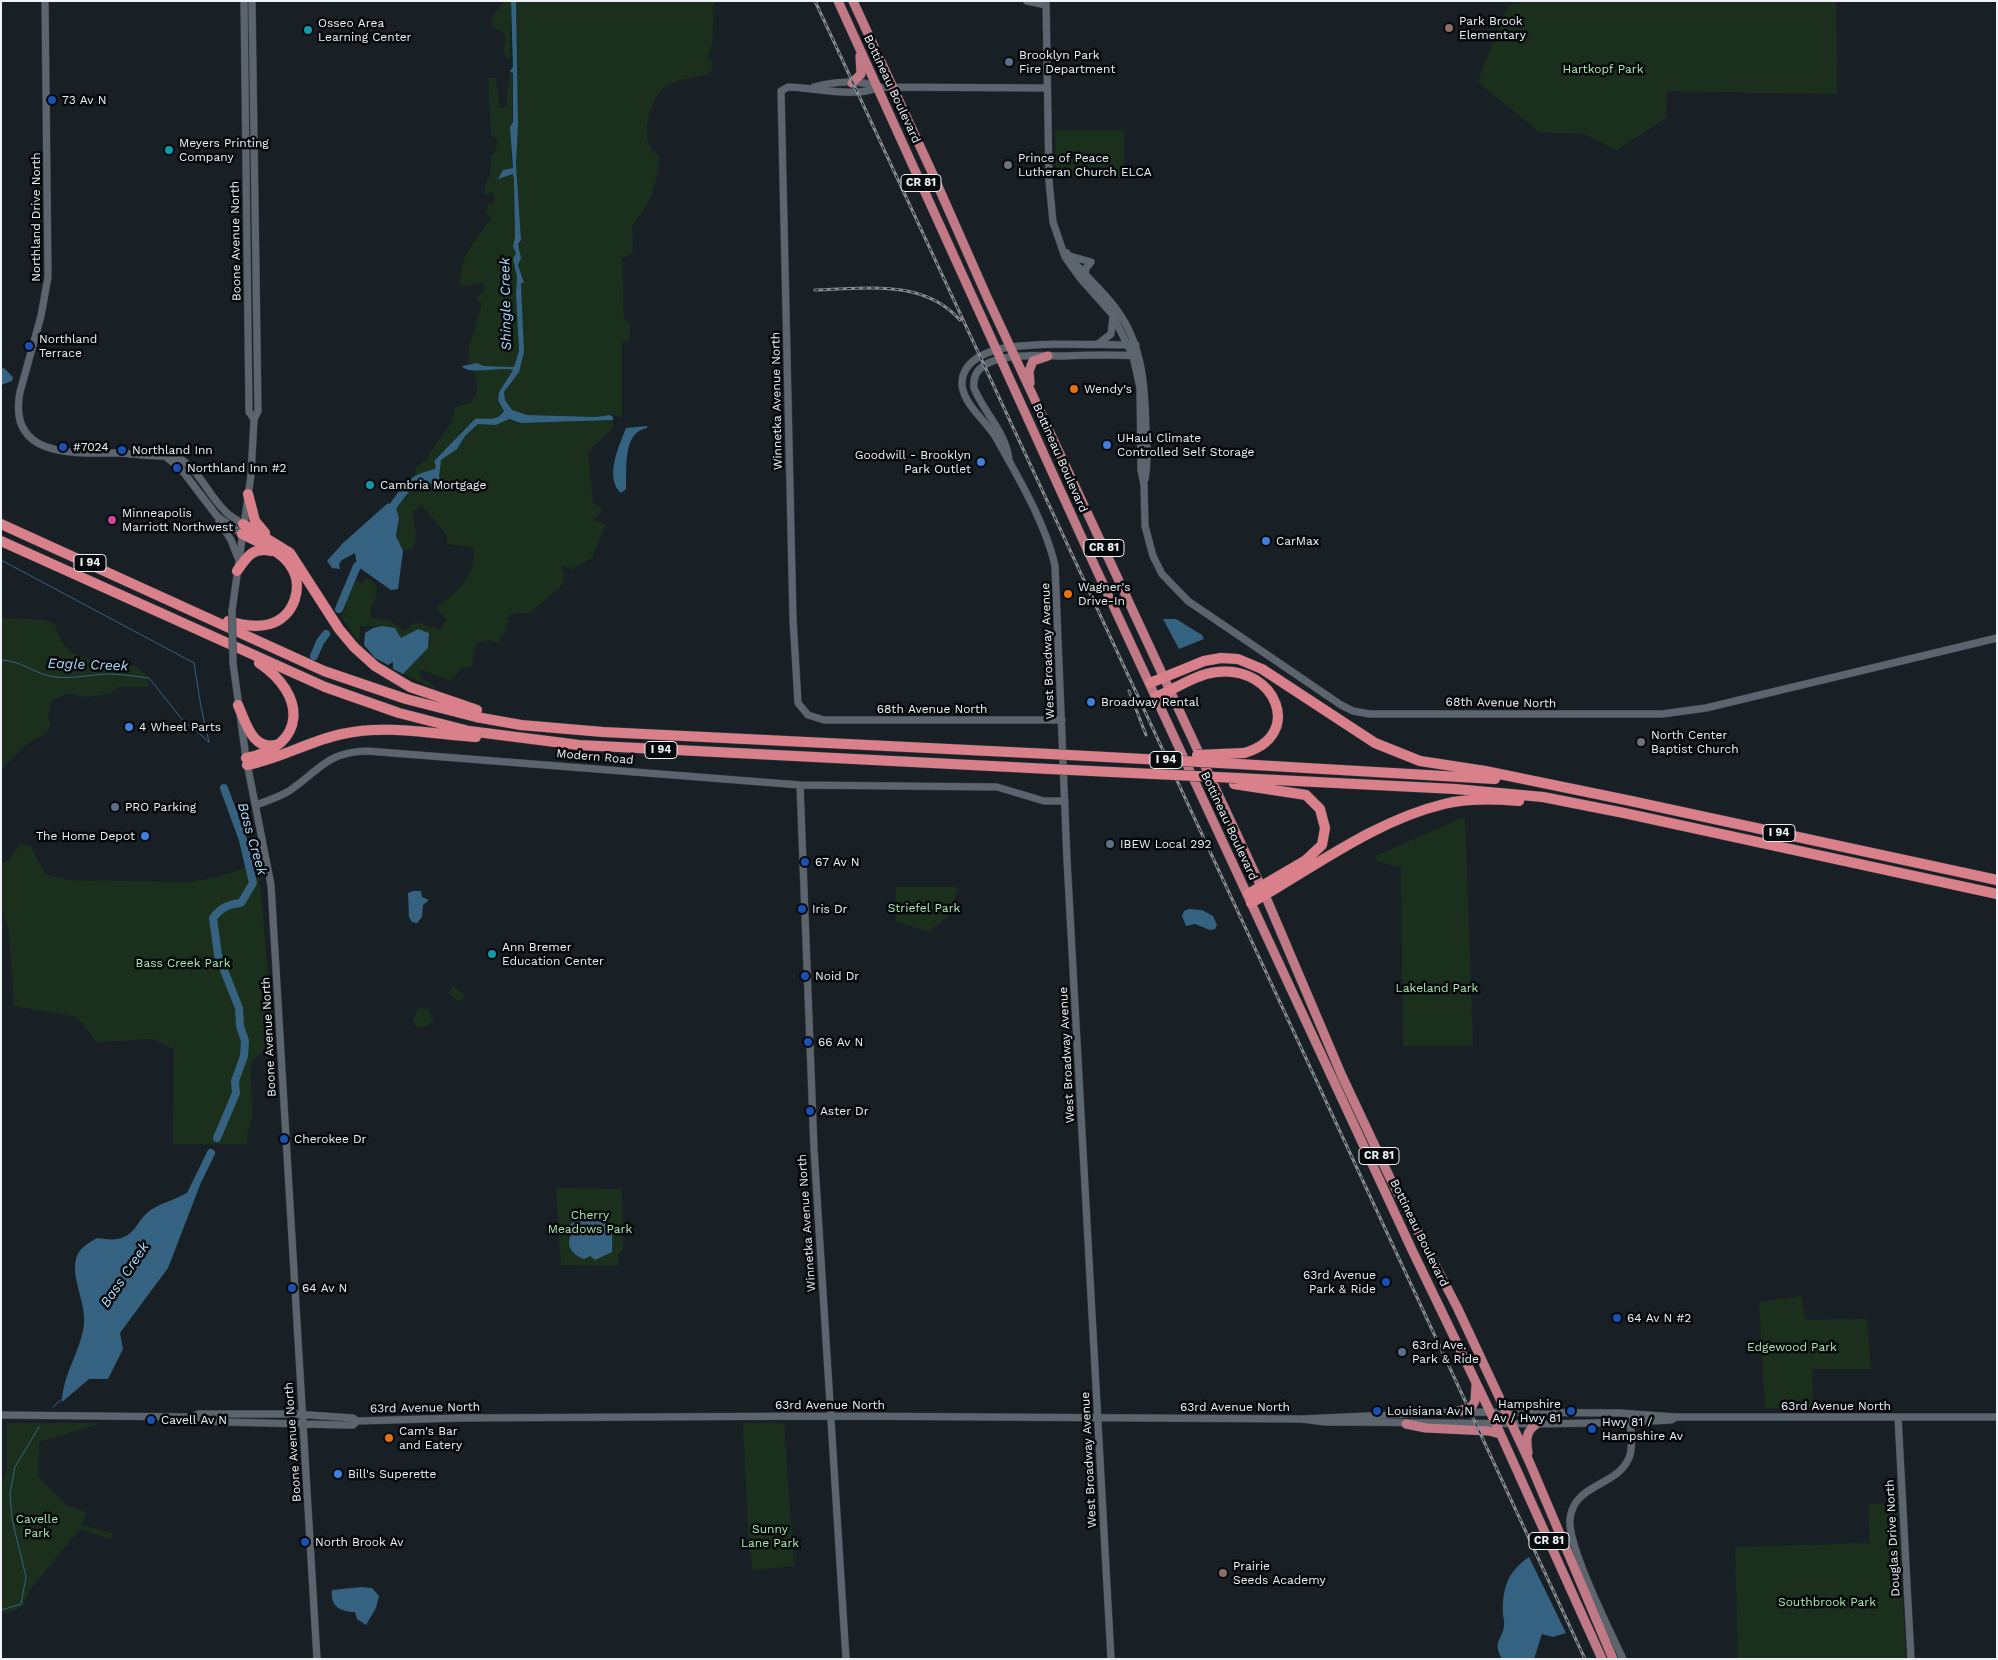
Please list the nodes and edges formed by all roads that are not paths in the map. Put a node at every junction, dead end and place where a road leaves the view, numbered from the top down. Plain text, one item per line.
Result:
1 (46, 1) edge
2 (244, 1) edge
3 (252, 1) edge
4 (838, 1) edge
5 (854, 1) edge
6 (1027, 1) edge
7 (1046, 3) edge
8 (859, 48) junction
9 (852, 84) junction
10 (811, 87) junction
11 (877, 87) junction
12 (893, 87) junction
13 (1047, 88) junction
14 (1060, 243) junction
15 (1070, 256) junction
16 (1073, 264) junction
17 (1085, 276) junction
18 (1112, 314) junction
19 (1096, 345) junction
20 (1132, 345) junction
21 (1010, 347) junction
22 (997, 350) junction
23 (1014, 356) junction
24 (1048, 356) junction
25 (1136, 356) junction
26 (1001, 360) junction
27 (1032, 393) junction
28 (254, 419) junction
29 (165, 456) junction
30 (1009, 460) junction
31 (248, 494) junction
32 (217, 516) junction
33 (1, 524) edge
34 (243, 529) junction
35 (271, 539) junction
36 (1, 542) edge
37 (278, 553) junction
38 (238, 560) junction
39 (237, 571) junction
40 (178, 604) junction
41 (1997, 638) edge
42 (232, 646) junction
43 (1164, 676) junction
44 (1150, 683) junction
45 (1171, 691) junction
46 (1156, 698) junction
47 (238, 705) junction
48 (804, 712) joint
49 (1062, 720) junction
50 (520, 725) junction
51 (282, 742) junction
52 (579, 745) junction
53 (1094, 756) junction
54 (247, 761) junction
55 (1236, 781) junction
56 (800, 785) junction
57 (1561, 787) junction
58 (1065, 801) junction
59 (256, 805) junction
60 (1588, 805) junction
61 (1997, 880) edge
62 (1263, 891) junction
63 (1997, 894) edge
64 (1250, 898) junction
65 (1476, 1382) junction
66 (1454, 1412) junction
67 (1490, 1412) junction
68 (1506, 1412) junction
69 (1630, 1414) junction
70 (1, 1415) edge
71 (831, 1416) junction
72 (1098, 1417) junction
73 (1898, 1417) junction
74 (1997, 1417) edge
75 (1302, 1418) junction
76 (1676, 1418) junction
77 (303, 1419) junction
78 (1630, 1423) junction
79 (1406, 1424) junction
80 (1496, 1424) junction
81 (1511, 1424) junction
82 (1538, 1424) junction
83 (1500, 1434) junction
84 (1529, 1461) junction
85 (317, 1659) edge
86 (846, 1659) edge
87 (1111, 1659) edge
88 (1602, 1659) edge
89 (1613, 1659) edge
90 (1622, 1659) edge
91 (1910, 1659) edge

1 - 29 street, Northland Drive North
2 - 28 street, Boone Avenue North
3 - 28 street, Boone Avenue North
4 - 8 highway, Bottineau Boulevard / CR 81
5 - 12 highway, Bottineau Boulevard / CR 81
6 - 7 street
7 - 13 street
8 - 9 highway
8 - 11 highway, Bottineau Boulevard / CR 81
9 - 10 street
9 - 11 street
10 - 11 street
10 - 48 street, Winnetka Avenue North
11 - 12 street
11 - 22 highway, Bottineau Boulevard / CR 81
12 - 13 street
12 - 21 highway, Bottineau Boulevard / CR 81
13 - 14 street
14 - 15 street
14 - 16 street
15 - 16 street
15 - 17 street
16 - 17 street
16 - 18 street
17 - 20 street
18 - 19 street
18 - 20 street
19 - 20 street, West Broadway Avenue
19 - 21 street, West Broadway Avenue
20 - 25 street
21 - 22 street, West Broadway Avenue
21 - 23 highway, Bottineau Boulevard / CR 81
22 - 26 highway, Bottineau Boulevard / CR 81
22 - 30 street, West Broadway Avenue
23 - 24 street, West Broadway Avenue
23 - 26 street, West Broadway Avenue
23 - 27 highway, Bottineau Boulevard / CR 81
24 - 25 street, West Broadway Avenue
24 - 27 highway
25 - 41 street, 68th Avenue North
26 - 30 street, West Broadway Avenue
26 - 44 highway, Bottineau Boulevard / CR 81
27 - 43 highway, Bottineau Boulevard / CR 81
28 - 31 street, Boone Avenue North
29 - 32 street
29 - 34 street, Northland Drive North
30 - 49 street, West Broadway Avenue
31 - 34 street, Boone Avenue North
31 - 35 highway
32 - 34 street
32 - 38 street
33 - 40 highway, I 94
34 - 35 highway
34 - 37 highway
34 - 38 street, Boone Avenue North
35 - 50 highway
36 - 42 highway, I 94
37 - 39 highway
37 - 40 highway
38 - 39 street, Boone Avenue North
39 - 47 street, Boone Avenue North, bridge
40 - 50 highway, I 94
42 - 51 highway
42 - 52 highway, I 94
43 - 44 highway
43 - 45 highway, Bottineau Boulevard / CR 81
43 - 57 highway
44 - 46 highway, Bottineau Boulevard / CR 81
45 - 46 highway
45 - 53 highway, bridge
45 - 62 highway, Bottineau Boulevard / CR 81
46 - 64 highway, Bottineau Boulevard / CR 81
47 - 51 highway
47 - 54 street, Boone Avenue North
48 - 49 street, 68th Avenue North
49 - 58 street, West Broadway Avenue
50 - 53 highway, I 94, bridge
51 - 54 highway
52 - 54 highway
52 - 55 highway, I 94, bridge
53 - 57 highway, I 94, bridge
54 - 59 street, Boone Avenue North
55 - 60 highway, I 94
55 - 62 highway
56 - 58 street, Modern Road
56 - 59 street, Modern Road
56 - 71 street, Winnetka Avenue North
57 - 61 highway, I 94
58 - 72 street, West Broadway Avenue
59 - 77 street, Boone Avenue North
60 - 62 highway
60 - 63 highway, I 94
62 - 64 highway
62 - 68 highway, Bottineau Boulevard / CR 81
64 - 65 highway, Bottineau Boulevard / CR 81
65 - 66 highway
65 - 67 highway, Bottineau Boulevard / CR 81
66 - 67 street, 63rd Avenue North
66 - 75 street, 63rd Avenue North
67 - 68 street, 63rd Avenue North
67 - 80 highway, Bottineau Boulevard / CR 81
68 - 69 street, 63rd Avenue North
68 - 81 highway, Bottineau Boulevard / CR 81
69 - 76 street, 63rd Avenue North
69 - 78 street
70 - 77 street, 63rd Avenue North
71 - 72 street, 63rd Avenue North
71 - 77 street, 63rd Avenue North
71 - 86 street, Winnetka Avenue North
72 - 75 street, 63rd Avenue North
72 - 87 street, West Broadway Avenue
73 - 74 street, 63rd Avenue North
73 - 76 street, 63rd Avenue North
73 - 91 street, Douglas Drive North
75 - 79 street, 63rd Avenue North
76 - 78 street, 63rd Avenue North
77 - 85 street, Boone Avenue North
78 - 82 street, 63rd Avenue North
78 - 90 street
79 - 80 street, 63rd Avenue North
79 - 83 highway
80 - 81 street, 63rd Avenue North
80 - 83 highway, Bottineau Boulevard / CR 81
81 - 82 street, 63rd Avenue North
81 - 84 highway, Bottineau Boulevard / CR 81
82 - 84 highway
83 - 88 highway, Bottineau Boulevard / CR 81
84 - 89 highway, Bottineau Boulevard / CR 81

